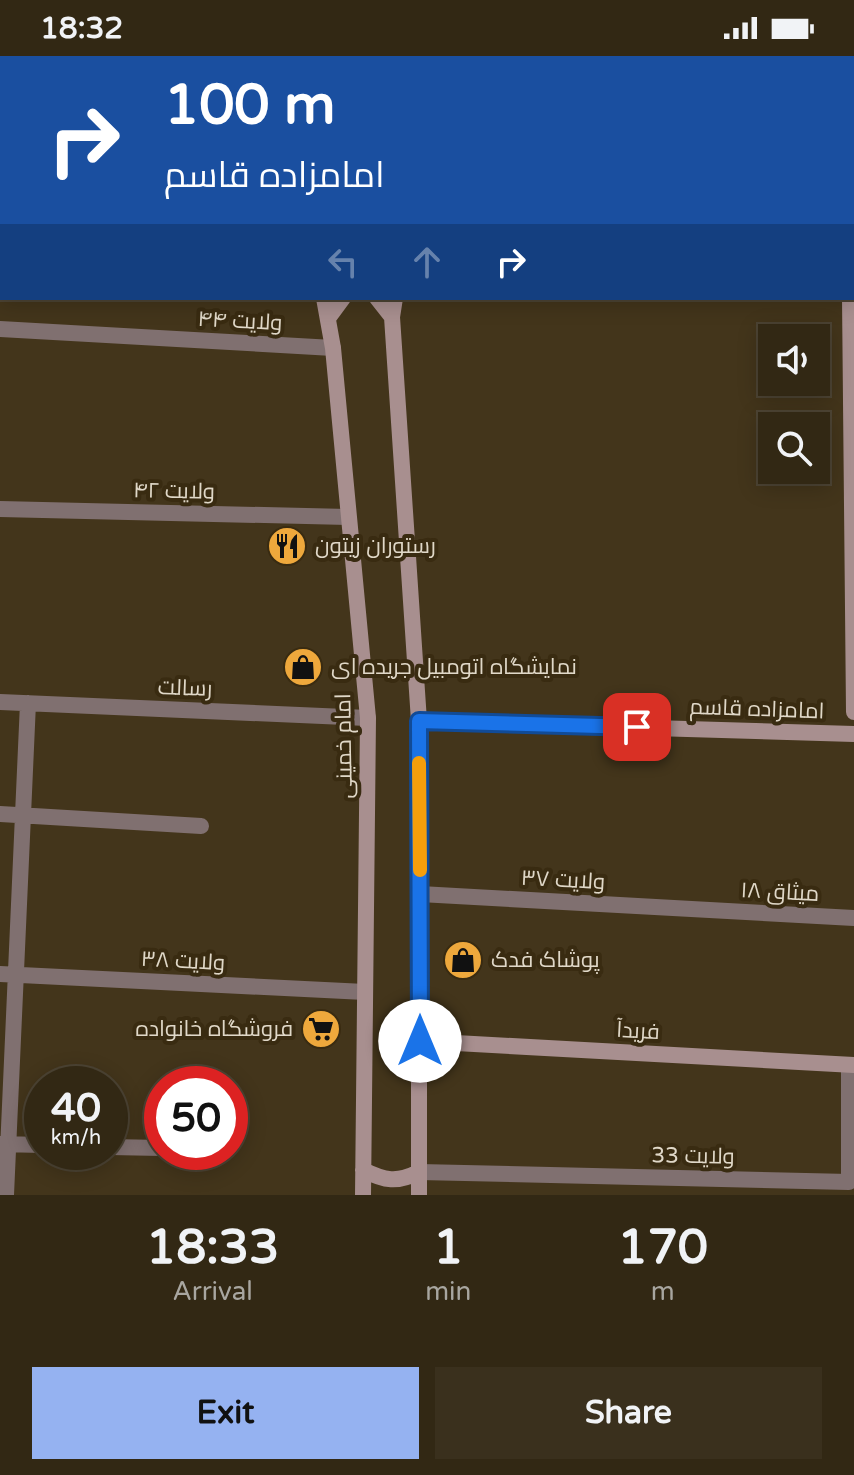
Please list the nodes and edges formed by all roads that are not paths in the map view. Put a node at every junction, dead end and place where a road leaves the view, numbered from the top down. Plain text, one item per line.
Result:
1 (325, 300) edge
2 (342, 300) edge
3 (379, 300) edge
4 (395, 300) edge
5 (850, 300) edge
6 (329, 317) junction
7 (392, 317) junction
8 (0, 329) edge
9 (333, 348) junction
10 (0, 509) edge
11 (348, 517) junction
12 (0, 702) edge
13 (28, 703) junction
14 (854, 712) edge
15 (368, 718) junction
16 (419, 721) junction
17 (854, 734) edge
18 (0, 814) edge
19 (23, 815) junction
20 (201, 826) dead end
21 (420, 894) junction
22 (703, 909) joint
23 (854, 918) edge
24 (8, 974) edge
25 (365, 992) junction
26 (420, 1041) junction
27 (852, 1065) edge
28 (4, 1144) edge
29 (24, 1145) edge
30 (363, 1170) junction
31 (419, 1172) junction
32 (6, 1195) edge
33 (363, 1195) edge
34 (419, 1195) edge

1 - 6 main road, امام خمینی
2 - 6 main road
3 - 7 main road
4 - 7 main road
5 - 14 main road, امامزاده قاسم
6 - 9 main road, امام خمینی
7 - 16 main road
8 - 9 street, ولایت ۴۴
9 - 11 main road, امام خمینی
10 - 11 street, ولایت ۴۲
11 - 15 main road, امام خمینی
12 - 13 street, رسالت
13 - 15 street, رسالت
13 - 19 street
15 - 25 main road, امام خمینی
16 - 17 main road, امامزاده قاسم
16 - 21 main road
18 - 19 street
19 - 20 street
19 - 24 street
21 - 22 street, ولایت ۳۷
21 - 26 main road
22 - 23 street, میثاق ۱۸
24 - 25 street, ولایت ۳۸
24 - 28 street
25 - 30 main road, امام خمینی
26 - 27 main road, فریدآ
26 - 31 main road
27 - 31 street, ولایت 33
28 - 29 street
28 - 32 street
30 - 31 main road
30 - 33 main road, امام خمینی
31 - 34 main road

